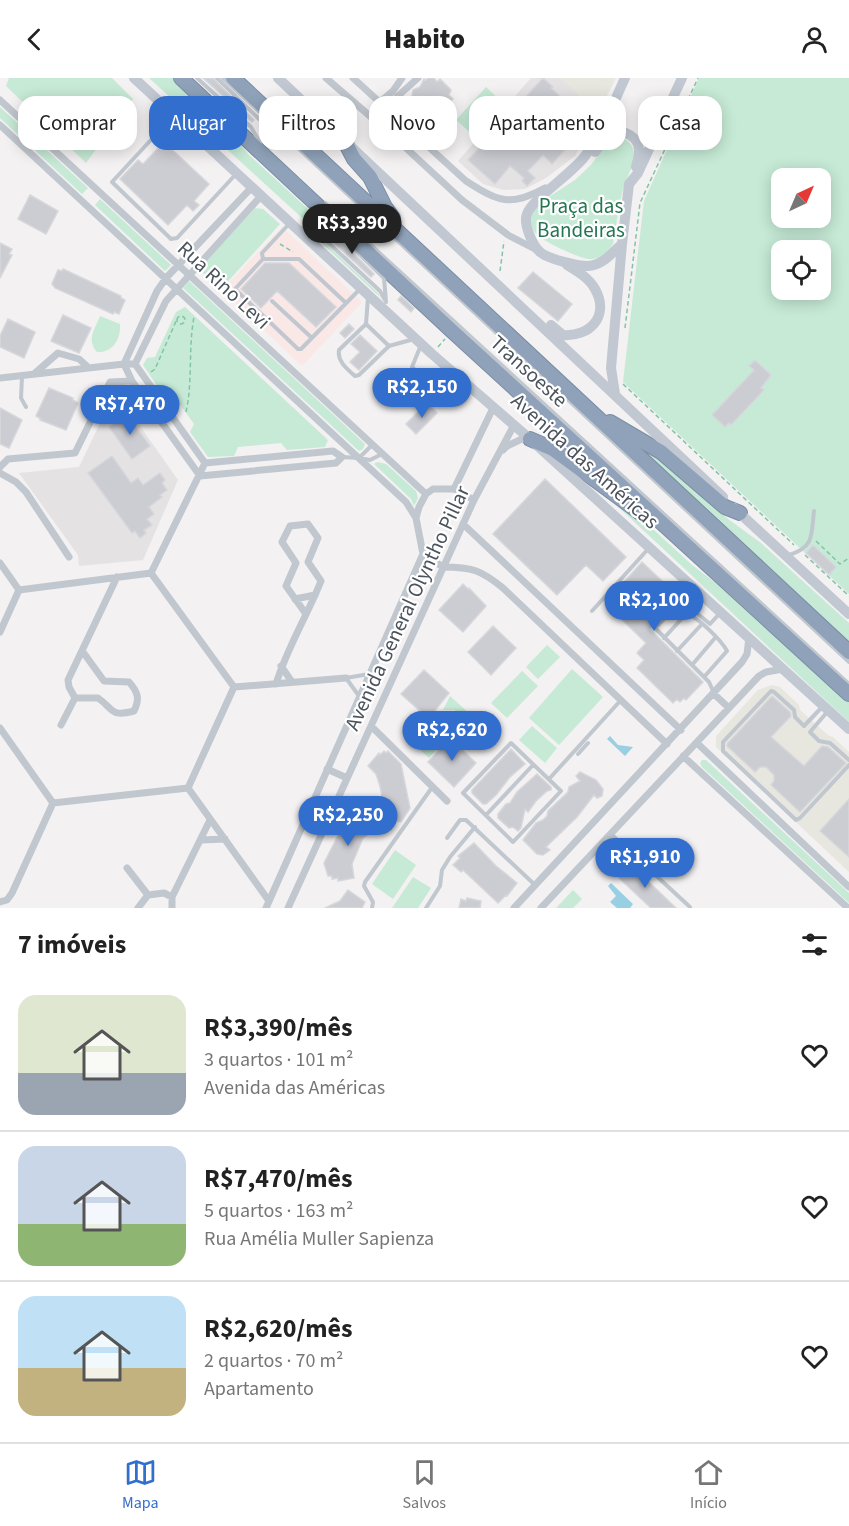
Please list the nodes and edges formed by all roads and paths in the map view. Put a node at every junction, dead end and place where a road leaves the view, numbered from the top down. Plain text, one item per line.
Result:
1 (135, 78) edge
2 (181, 78) edge
3 (190, 78) edge
4 (197, 78) edge
5 (217, 78) edge
6 (223, 78) edge
7 (233, 78) edge
8 (278, 78) edge
9 (326, 78) edge
10 (352, 78) edge
11 (402, 78) edge
12 (418, 78) edge
13 (625, 78) edge
14 (682, 78) edge
15 (698, 78) edge
16 (154, 96) edge
17 (298, 96) edge
18 (373, 96) edge
19 (387, 96) edge
20 (399, 96) edge
21 (0, 100) edge
22 (259, 112) edge
23 (259, 118) edge
24 (0, 124) edge
25 (149, 142) edge
26 (211, 150) edge
27 (299, 150) edge
28 (349, 150) edge
29 (356, 150) edge
30 (432, 150) edge
31 (586, 155) junction
32 (638, 173) junction
33 (237, 174) junction
34 (561, 180) junction
35 (252, 187) junction
36 (261, 196) junction
37 (321, 200) dead end
38 (291, 225) junction
39 (508, 235) junction
40 (278, 244) dead end
41 (622, 244) junction
42 (350, 245) dead end
43 (414, 246) junction
44 (540, 252) junction
45 (297, 253) dead end
46 (263, 259) junction
47 (561, 261) junction
48 (179, 265) junction
49 (500, 271) dead end
50 (189, 275) junction
51 (166, 278) junction
52 (177, 289) junction
53 (364, 292) junction
54 (272, 301) dead end
55 (387, 302) junction
56 (346, 303) junction
57 (195, 314) dead end
58 (389, 315) junction
59 (177, 319) dead end
60 (534, 319) junction
61 (366, 324) junction
62 (624, 332) dead end
63 (450, 334) dead end
64 (312, 338) junction
65 (418, 342) junction
66 (389, 346) junction
67 (437, 348) dead end
68 (124, 364) junction
69 (135, 364) junction
70 (89, 368) junction
71 (449, 368) junction
72 (33, 374) junction
73 (149, 374) dead end
74 (22, 376) junction
75 (0, 378) edge
76 (423, 378) junction
77 (618, 379) dead end
78 (132, 381) junction
79 (467, 384) junction
80 (615, 394) junction
81 (574, 396) junction
82 (26, 407) dead end
83 (493, 408) junction
84 (186, 412) dead end
85 (514, 425) junction
86 (529, 438) junction
87 (373, 445) junction
88 (499, 453) junction
89 (382, 454) junction
90 (342, 457) junction
91 (359, 458) junction
92 (205, 463) junction
93 (0, 467) edge
94 (0, 473) edge
95 (200, 476) junction
96 (454, 489) junction
97 (426, 494) junction
98 (474, 500) junction
99 (814, 511) dead end
100 (740, 513) junction
101 (416, 518) junction
102 (463, 524) junction
103 (811, 536) junction
104 (650, 548) junction
105 (801, 551) junction
106 (423, 554) junction
107 (785, 556) junction
108 (69, 557) dead end
109 (849, 558) edge
110 (0, 563) edge
111 (443, 567) junction
112 (715, 572) junction
113 (151, 573) junction
114 (117, 577) junction
115 (19, 590) junction
116 (315, 595) junction
117 (849, 596) edge
118 (295, 599) junction
119 (592, 611) dead end
120 (721, 612) junction
121 (306, 614) junction
122 (849, 614) edge
123 (702, 624) junction
124 (0, 632) edge
125 (664, 638) junction
126 (716, 638) junction
127 (749, 638) junction
128 (677, 651) junction
129 (83, 652) junction
130 (849, 652) edge
131 (849, 662) edge
132 (692, 665) junction
133 (281, 666) junction
134 (783, 669) junction
135 (369, 674) junction
136 (704, 677) junction
137 (346, 678) junction
138 (292, 682) junction
139 (276, 684) junction
140 (849, 684) edge
141 (234, 687) junction
142 (714, 694) junction
143 (849, 694) edge
144 (359, 696) junction
145 (75, 698) junction
146 (621, 700) junction
147 (729, 708) junction
148 (826, 708) junction
149 (61, 724) dead end
150 (371, 726) junction
151 (804, 726) junction
152 (0, 728) edge
153 (849, 729) edge
154 (681, 730) junction
155 (810, 732) junction
156 (588, 743) dead end
157 (697, 743) junction
158 (667, 744) junction
159 (578, 754) dead end
160 (684, 756) junction
161 (849, 760) edge
162 (533, 765) junction
163 (849, 765) edge
164 (327, 769) junction
165 (347, 778) junction
166 (549, 779) junction
167 (433, 786) junction
168 (189, 788) junction
169 (447, 801) dead end
170 (53, 803) junction
171 (486, 815) junction
172 (210, 820) junction
173 (475, 827) junction
174 (611, 834) junction
175 (447, 838) dead end
176 (225, 839) junction
177 (201, 840) junction
178 (127, 868) dead end
179 (535, 885) junction
180 (849, 887) edge
181 (148, 895) junction
182 (172, 897) junction
183 (0, 902) edge
184 (267, 904) edge
185 (138, 908) edge
186 (172, 908) edge
187 (288, 908) edge
188 (372, 908) edge
189 (426, 908) edge
190 (513, 908) edge
191 (541, 908) edge
192 (690, 908) edge
193 (848, 908) edge

1 - 16 main road, Avenida das Américas
2 - 112 highway, Avenida das Américas
3 - 4 lane
5 - 23 lane
6 - 22 lane, Transoeste
7 - 43 highway, Avenida das Américas
8 - 17 main road
9 - 39 street
10 - 18 street
11 - 19 street
12 - 20 street
13 - 31 main road
14 - 32 main road
15 - 62 path
21 - 48 street, Rua Rino Levi
24 - 51 street, Rua Rino Levi
25 - 33 lane
26 - 33 main road, Avenida das Américas
27 - 131 lane, Transoeste
28 - 43 highway
29 - 60 main road
30 - 34 street
31 - 32 main road
31 - 34 main road
32 - 41 main road
33 - 35 main road, Avenida das Américas
34 - 44 main road
35 - 36 main road, Avenida das Américas
35 - 48 street
36 - 38 main road, Avenida das Américas
36 - 50 street
37 - 140 lane, Transoeste
38 - 46 lane
38 - 53 main road, Avenida das Américas
38 - 55 lane
39 - 44 street
39 - 49 path
40 - 45 path
41 - 47 main road
41 - 80 main road
42 - 55 lane
43 - 81 highway, Avenida das Américas
44 - 47 main road
46 - 56 lane
46 - 64 lane
47 - 60 main road
48 - 50 street, Rua Rino Levi
48 - 51 street
50 - 52 street
50 - 87 street, Rua Rino Levi
51 - 52 street, Rua Rino Levi
51 - 68 street
52 - 69 street
52 - 91 street, Rua Rino Levi
53 - 56 lane
53 - 58 main road, Avenida das Américas
53 - 61 lane
54 - 64 lane
55 - 58 lane
56 - 64 lane
57 - 84 path
58 - 65 main road, Avenida das Américas
59 - 73 path
60 - 80 main road
61 - 66 lane
61 - 66 lane
63 - 67 path
65 - 66 lane
65 - 71 main road, Avenida das Américas
65 - 76 lane
68 - 69 street
68 - 70 street
68 - 78 street
69 - 92 street
70 - 72 street
70 - 72 street
71 - 76 lane
71 - 79 main road, Avenida das Américas
72 - 74 street
74 - 75 street
74 - 82 lane
76 - 79 lane
77 - 105 path
78 - 93 street
78 - 95 street
79 - 83 main road, Avenida das Américas
80 - 100 main road
81 - 100 highway
81 - 130 highway, Avenida das Américas
83 - 85 main road, Avenida das Américas
83 - 96 street, Avenida General Olyntho Pillar
85 - 86 main road, Avenida das Américas
85 - 88 street, Avenida General Olyntho Pillar
86 - 88 street
86 - 104 main road, Avenida das Américas
86 - 112 highway
87 - 89 street, Rua Rino Levi
87 - 91 lane
88 - 98 street, Avenida General Olyntho Pillar
89 - 91 lane
89 - 97 street, Rua Rino Levi
90 - 91 lane
90 - 92 street
90 - 95 street
91 - 101 street, Rua Rino Levi
92 - 95 street
94 - 108 street
95 - 113 street
96 - 97 street, Avenida General Olyntho Pillar
96 - 98 street
97 - 101 street, Avenida General Olyntho Pillar
98 - 102 street, Avenida General Olyntho Pillar
99 - 103 lane
100 - 107 main road
101 - 106 street, Avenida General Olyntho Pillar
102 - 111 street, Avenida General Olyntho Pillar
102 - 154 street
103 - 105 lane
103 - 109 path
104 - 119 lane
104 - 120 main road, Avenida das Américas
105 - 107 lane
105 - 117 path
106 - 111 street
106 - 135 street, Avenida General Olyntho Pillar
107 - 122 main road
110 - 115 street
111 - 146 street
111 - 150 street, Avenida General Olyntho Pillar
112 - 143 highway, Avenida das Américas
113 - 114 street
113 - 141 street
114 - 115 street
114 - 129 street
115 - 124 street
116 - 118 street
116 - 118 street
116 - 121 street
118 - 121 street
120 - 125 lane
120 - 127 main road, Avenida das Américas
121 - 133 street
123 - 125 lane
123 - 126 lane
123 - 128 lane
125 - 128 lane
126 - 132 lane
126 - 136 lane
127 - 134 main road, Avenida das Américas
127 - 142 street
128 - 132 lane
129 - 145 street
129 - 145 street
132 - 136 lane
133 - 138 street
133 - 139 street
134 - 147 street
134 - 148 main road, Avenida das Américas
135 - 137 lane
135 - 144 street, Avenida General Olyntho Pillar
136 - 142 lane
137 - 138 street
137 - 144 lane
138 - 139 street
139 - 141 street
141 - 168 street
142 - 147 street
142 - 154 street
144 - 164 street, Avenida General Olyntho Pillar
145 - 149 street
146 - 158 street
146 - 166 lane
147 - 157 street
148 - 151 lane
148 - 153 main road, Avenida das Américas
148 - 155 lane
150 - 165 street, Avenida General Olyntho Pillar
150 - 167 street
151 - 155 lane
151 - 163 lane
152 - 170 street
154 - 158 street
155 - 161 lane
156 - 159 lane
157 - 160 street
157 - 180 street
158 - 179 street
160 - 174 street
160 - 193 street
162 - 166 lane
162 - 171 lane
162 - 171 lane
164 - 165 street
164 - 184 street, Avenida General Olyntho Pillar
165 - 187 street, Avenida General Olyntho Pillar
166 - 171 lane
167 - 169 street
167 - 188 lane
168 - 170 street
168 - 172 street
170 - 183 street
172 - 176 street
172 - 177 street
173 - 175 lane
173 - 179 lane
173 - 189 lane
174 - 191 street
174 - 192 lane
176 - 177 street
176 - 184 street
177 - 182 street
178 - 181 street
179 - 190 street
181 - 182 street
181 - 185 street
182 - 186 street

